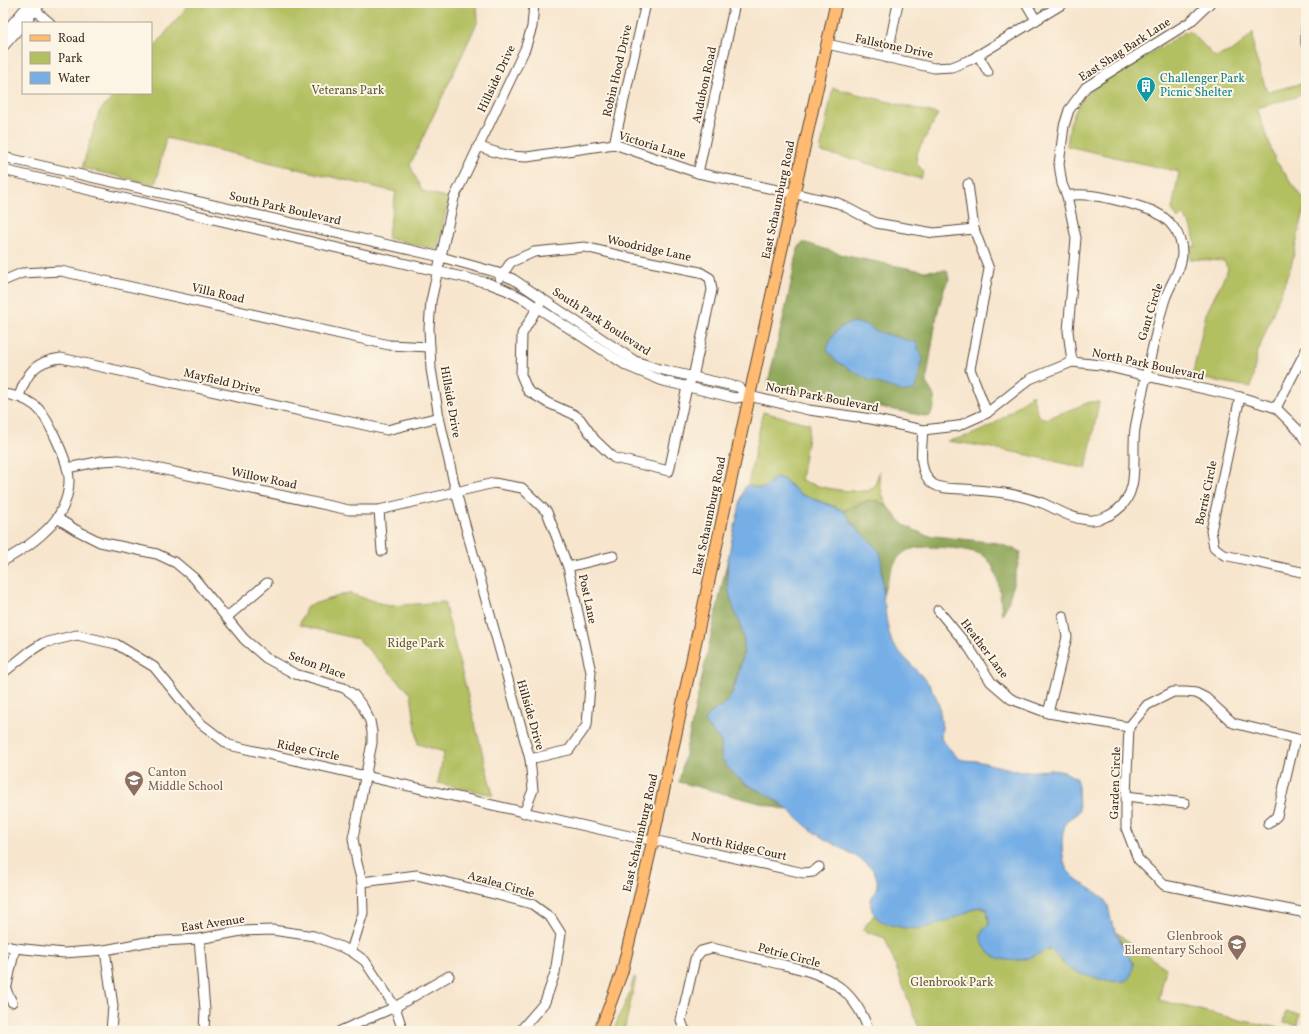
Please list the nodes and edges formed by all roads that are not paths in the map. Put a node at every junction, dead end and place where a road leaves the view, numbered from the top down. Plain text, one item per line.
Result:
1 (534, 3) edge
2 (646, 3) edge
3 (735, 3) edge
4 (836, 3) edge
5 (898, 3) edge
6 (1026, 3) edge
7 (1064, 3) edge
8 (1210, 3) edge
9 (33, 5) edge
10 (1036, 20) junction
11 (24, 22) edge
12 (49, 22) edge
13 (22, 25) edge
14 (1306, 28) edge
15 (3, 34) edge
16 (827, 44) junction
17 (1306, 44) edge
18 (3, 47) edge
19 (978, 55) junction
20 (886, 58) junction
21 (988, 72) dead end
22 (614, 144) junction
23 (478, 146) junction
24 (3, 157) edge
25 (3, 170) edge
26 (698, 173) junction
27 (968, 184) dead end
28 (133, 187) junction
29 (794, 193) junction
30 (1067, 196) junction
31 (130, 199) junction
32 (974, 229) junction
33 (441, 257) junction
34 (438, 271) junction
35 (502, 274) junction
36 (3, 281) edge
37 (496, 286) junction
38 (542, 299) junction
39 (537, 308) junction
40 (430, 347) junction
41 (1306, 350) edge
42 (1072, 362) junction
43 (1146, 376) junction
44 (693, 377) junction
45 (687, 387) junction
46 (3, 394) edge
47 (19, 396) junction
48 (749, 396) junction
49 (1240, 397) junction
50 (1276, 408) junction
51 (987, 412) junction
52 (439, 418) junction
53 (923, 430) junction
54 (1306, 442) edge
55 (67, 468) junction
56 (456, 492) junction
57 (380, 510) junction
58 (1113, 512) junction
59 (57, 518) junction
60 (1119, 521) dead end
61 (382, 551) dead end
62 (613, 556) dead end
63 (3, 562) edge
64 (568, 567) junction
65 (1306, 573) edge
66 (267, 583) dead end
67 (938, 610) dead end
68 (1063, 616) dead end
69 (227, 617) junction
70 (3, 673) edge
71 (1048, 713) junction
72 (1129, 727) junction
73 (1295, 739) junction
74 (1306, 741) edge
75 (530, 759) junction
76 (365, 776) junction
77 (1126, 796) junction
78 (1185, 803) dead end
79 (524, 813) junction
80 (1268, 824) dead end
81 (653, 840) junction
82 (819, 867) dead end
83 (362, 882) junction
84 (1306, 913) edge
85 (199, 939) junction
86 (3, 945) edge
87 (15, 948) junction
88 (105, 950) junction
89 (351, 951) junction
90 (448, 976) dead end
91 (12, 1002) dead end
92 (395, 1007) junction
93 (684, 1030) edge
94 (111, 1031) edge
95 (204, 1031) edge
96 (340, 1031) edge
97 (403, 1031) edge
98 (520, 1031) edge
99 (598, 1031) edge
100 (869, 1031) edge

1 - 23 street, Hillside Drive
2 - 22 street, Robin Hood Drive
3 - 26 street, Audubon Road
4 - 16 main road, East Schaumburg Road
5 - 20 street
6 - 10 street
7 - 10 street, Fallstone Drive
8 - 30 street, East Shag Bark Lane
9 - 11 street
9 - 12 street
9 - 15 street
10 - 19 street, Fallstone Drive
13 - 18 street
14 - 17 street
16 - 20 street, Fallstone Drive
16 - 29 main road, East Schaumburg Road
19 - 20 street, Fallstone Drive
19 - 21 street
22 - 23 street, Victoria Lane
22 - 26 street, Victoria Lane
23 - 33 street, Hillside Drive
24 - 28 street, South Park Boulevard
25 - 31 street, South Park Boulevard
26 - 29 street, Victoria Lane
27 - 32 street
28 - 31 street
28 - 33 street, South Park Boulevard
29 - 32 street, Victoria Lane
29 - 48 main road, East Schaumburg Road
30 - 42 street, East Shag Bark Lane
30 - 43 street, Gant Circle
31 - 34 street, South Park Boulevard
32 - 51 street
33 - 34 street, Hillside Drive
33 - 35 street, South Park Boulevard
34 - 37 street, South Park Boulevard
34 - 40 street, Hillside Drive
35 - 37 street, Woodridge Lane
35 - 38 street, South Park Boulevard
35 - 44 street, Woodridge Lane
36 - 40 street, Villa Road
37 - 39 street, South Park Boulevard
38 - 39 street
38 - 44 street, South Park Boulevard
39 - 45 street, South Park Boulevard
39 - 45 street, Woodridge Lane
40 - 52 street, Hillside Drive
41 - 50 street
42 - 43 street, North Park Boulevard
42 - 51 street, North Park Boulevard
43 - 49 street, North Park Boulevard
43 - 58 street, Gant Circle
44 - 45 street, Woodridge Lane
44 - 48 street, South Park Boulevard
45 - 48 street, South Park Boulevard
46 - 47 street
47 - 52 street, Mayfield Drive
47 - 55 street
48 - 53 street, North Park Boulevard
48 - 81 main road, East Schaumburg Road
49 - 50 street, North Park Boulevard
49 - 65 street, Borris Circle
50 - 54 street, North Park Boulevard
51 - 53 street, North Park Boulevard
52 - 56 street, Hillside Drive
53 - 58 street, Gant Circle
55 - 57 street, Willow Road
55 - 59 street
56 - 57 street, Willow Road
56 - 64 street, Post Lane
56 - 75 street, Hillside Drive
57 - 61 street
58 - 60 street
59 - 63 street
59 - 69 street, Seton Place
62 - 64 street
64 - 75 street, Post Lane
66 - 69 street
67 - 71 street, Heather Lane
68 - 71 street
69 - 76 street, Seton Place
70 - 76 street, Ridge Circle
71 - 72 street, Heather Lane
72 - 73 street
72 - 77 street, Garden Circle
73 - 74 street
73 - 80 street
75 - 79 street, Hillside Drive
76 - 79 street, Ridge Circle
76 - 83 street, Seton Place
77 - 78 street
77 - 84 street, Garden Circle
79 - 81 street, Ridge Circle
81 - 82 street, North Ridge Court
81 - 99 main road, East Schaumburg Road
83 - 89 street, Seton Place
83 - 98 street, Azalea Circle
85 - 88 street, East Avenue
85 - 89 street, East Avenue
85 - 95 street
86 - 87 street, East Avenue
87 - 88 street, East Avenue
87 - 91 street
88 - 94 street
89 - 92 street, East Avenue
90 - 92 street
92 - 96 street
92 - 97 street, East Avenue
93 - 100 street, Petrie Circle

